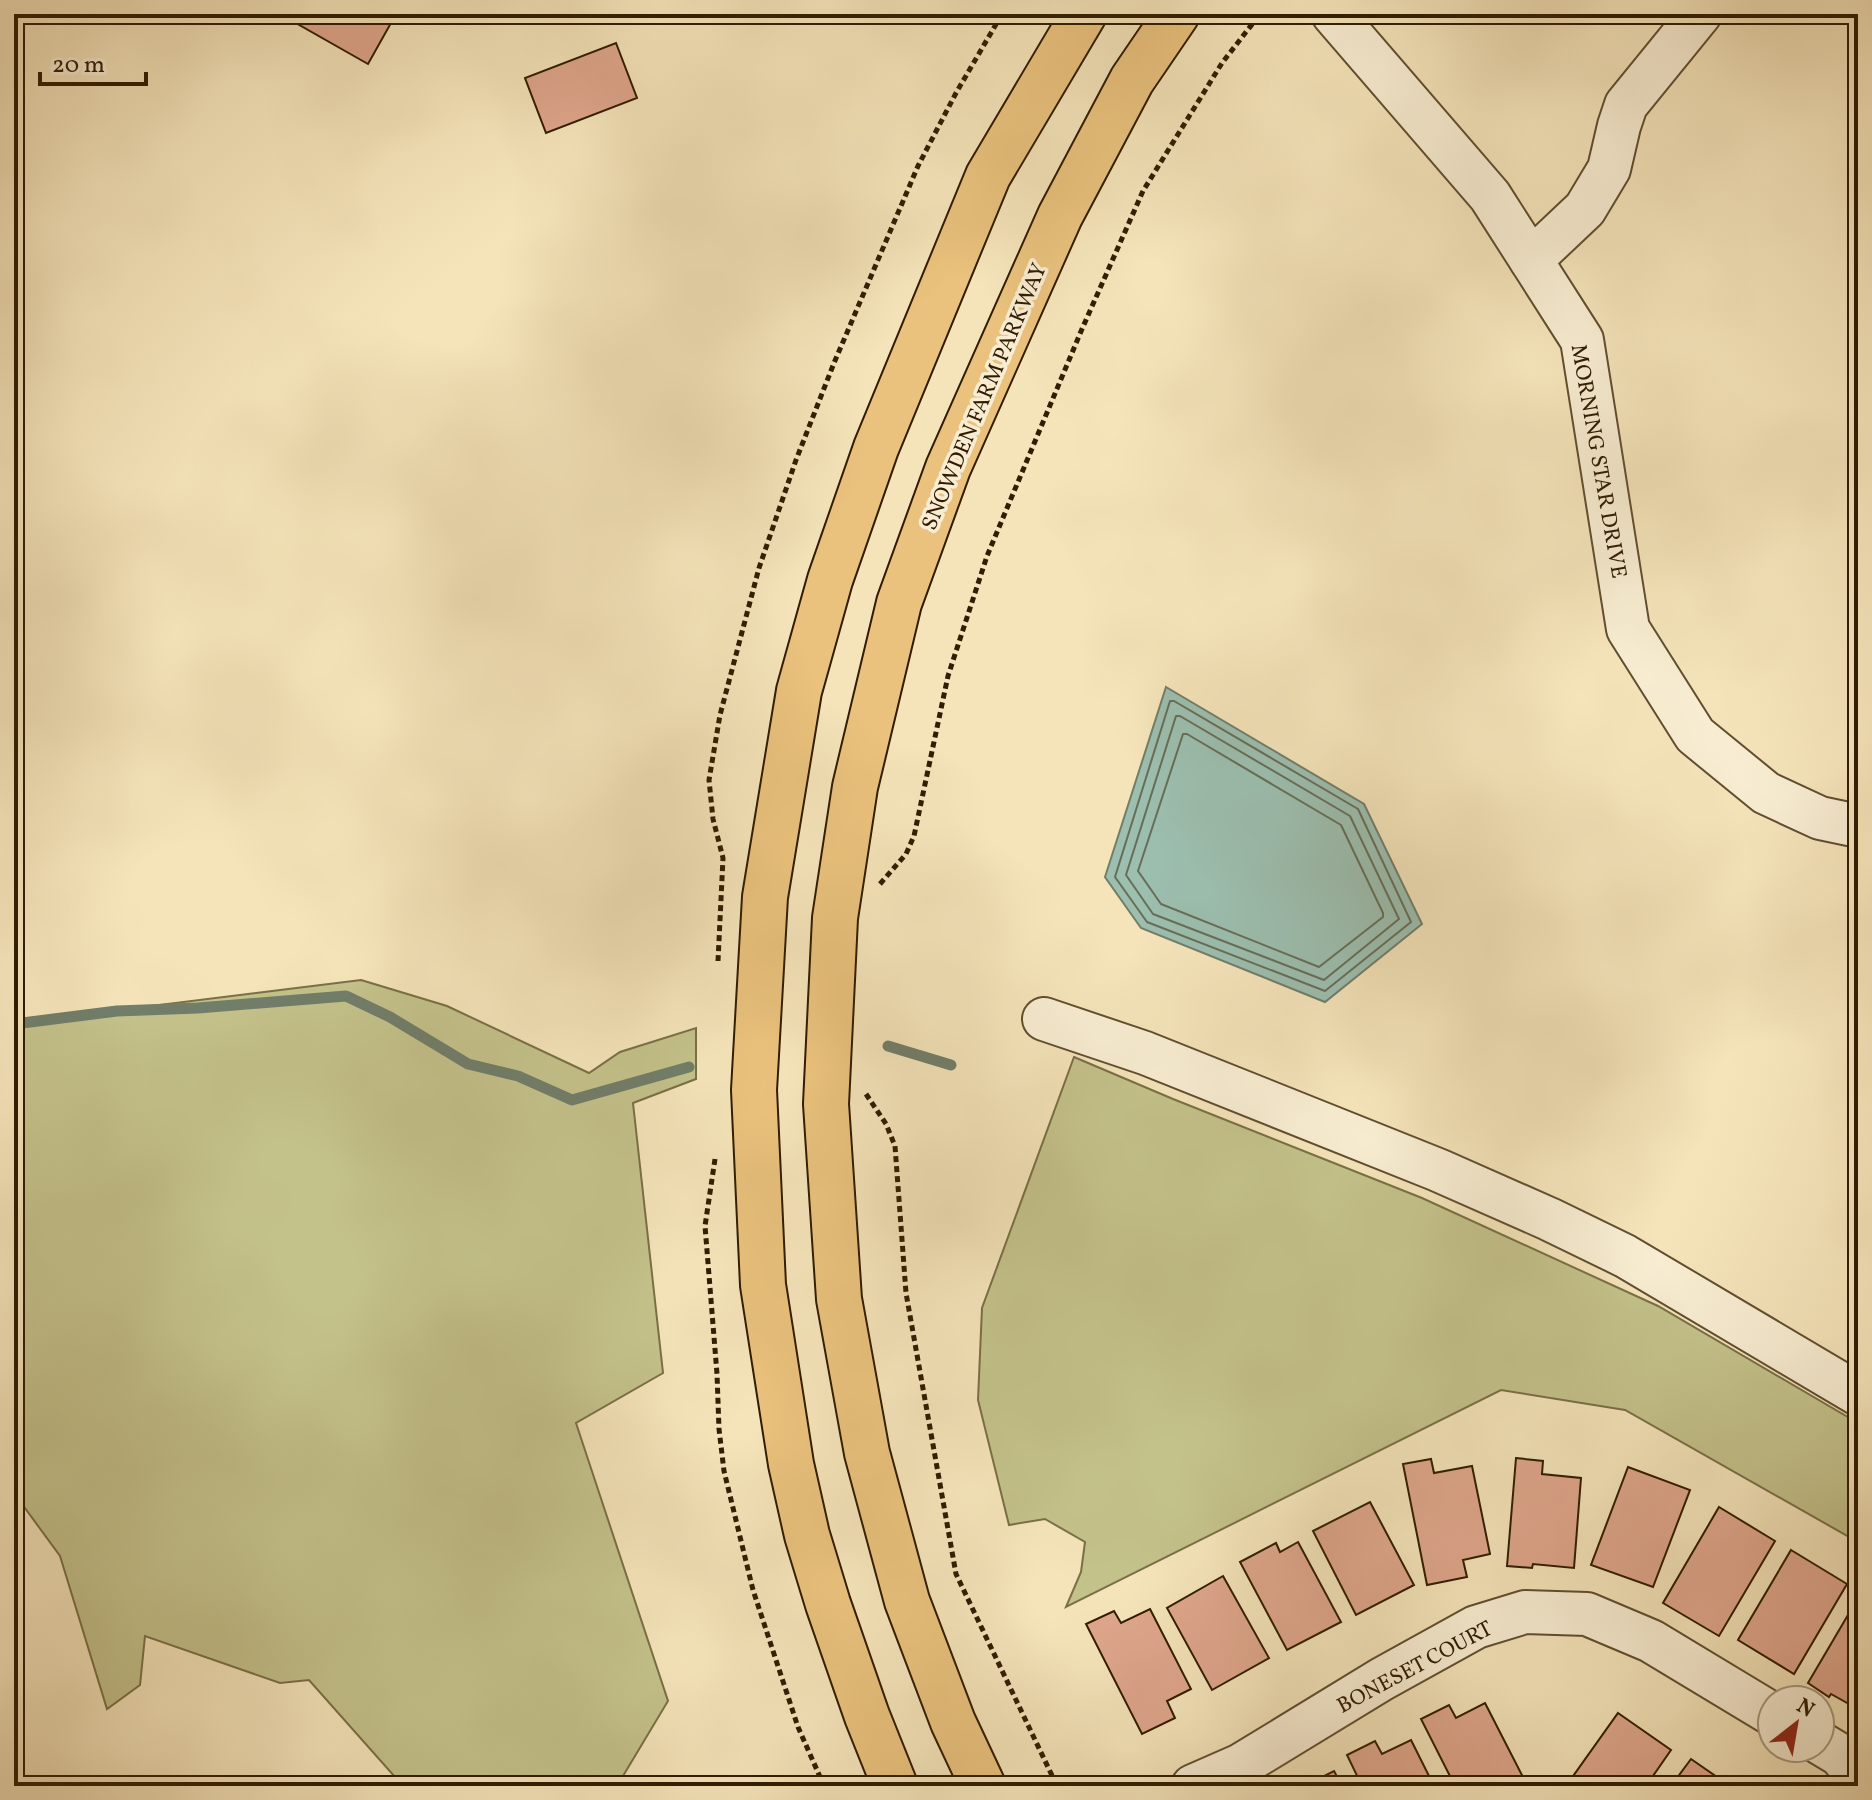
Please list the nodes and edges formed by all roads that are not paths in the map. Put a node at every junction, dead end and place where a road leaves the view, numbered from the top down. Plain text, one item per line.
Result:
1 (1084, 14) edge
2 (1177, 14) edge
3 (1333, 14) edge
4 (1700, 14) edge
5 (1531, 260) junction
6 (1858, 826) edge
7 (1044, 1019) dead end
8 (1858, 1394) edge
9 (1756, 1704) edge
10 (1836, 1753) edge
11 (1858, 1777) edge
12 (895, 1786) edge
13 (983, 1786) edge
14 (1193, 1786) edge

1 - 12 main road
2 - 13 main road, SNOWDEN FARM PARKWAY
3 - 5 street, MORNING STAR DRIVE
4 - 5 street
5 - 6 street, MORNING STAR DRIVE
7 - 8 street
9 - 14 street, BONESET COURT
10 - 11 street

